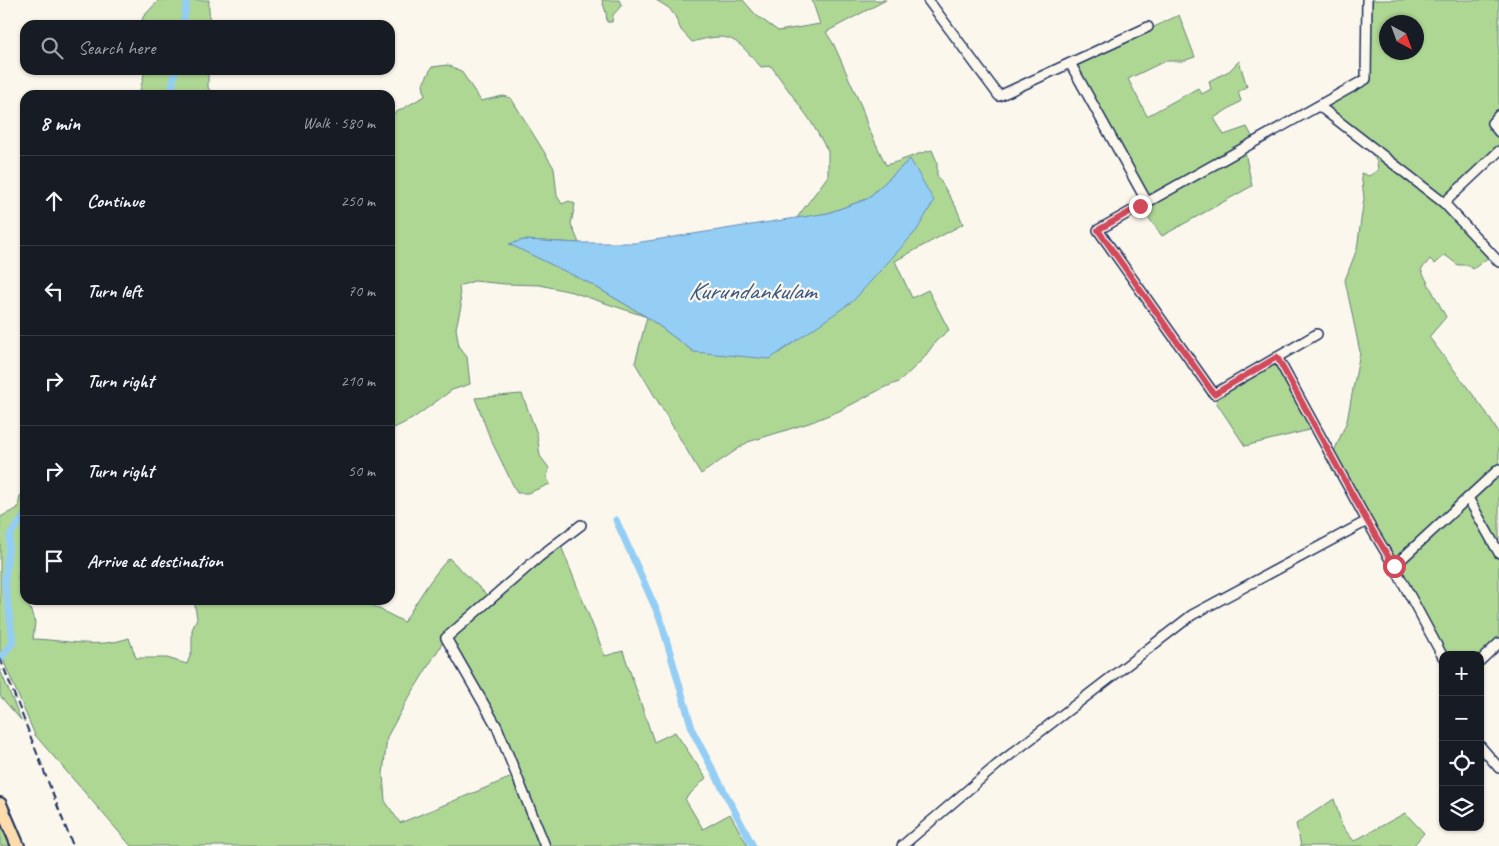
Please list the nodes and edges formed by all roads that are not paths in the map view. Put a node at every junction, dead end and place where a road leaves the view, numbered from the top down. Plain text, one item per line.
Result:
1 (928, 0) edge
2 (1367, 0) edge
3 (1148, 27) dead end
4 (1070, 63) junction
5 (1319, 106) junction
6 (1499, 115) edge
7 (1499, 132) edge
8 (1499, 151) edge
9 (1147, 202) junction
10 (1444, 203) junction
11 (1499, 262) edge
12 (1317, 334) dead end
13 (1277, 357) junction
14 (1499, 469) edge
15 (1468, 498) junction
16 (1367, 521) junction
17 (581, 525) dead end
18 (1499, 553) edge
19 (1394, 566) junction
20 (1499, 643) edge
21 (1440, 651) edge
22 (1484, 657) edge
23 (1484, 751) edge
24 (1499, 768) edge
25 (0, 804) edge
26 (18, 846) edge
27 (545, 846) edge
28 (902, 846) edge

1 - 4 street
2 - 5 street
3 - 4 street
4 - 9 street
5 - 9 street
5 - 10 street
6 - 7 street
8 - 10 street
9 - 13 street
10 - 11 street
12 - 13 street
13 - 16 street
14 - 15 street
15 - 18 street
15 - 19 street
16 - 19 street
16 - 28 street
17 - 27 street
19 - 21 street
20 - 22 street
23 - 24 street
25 - 26 highway

